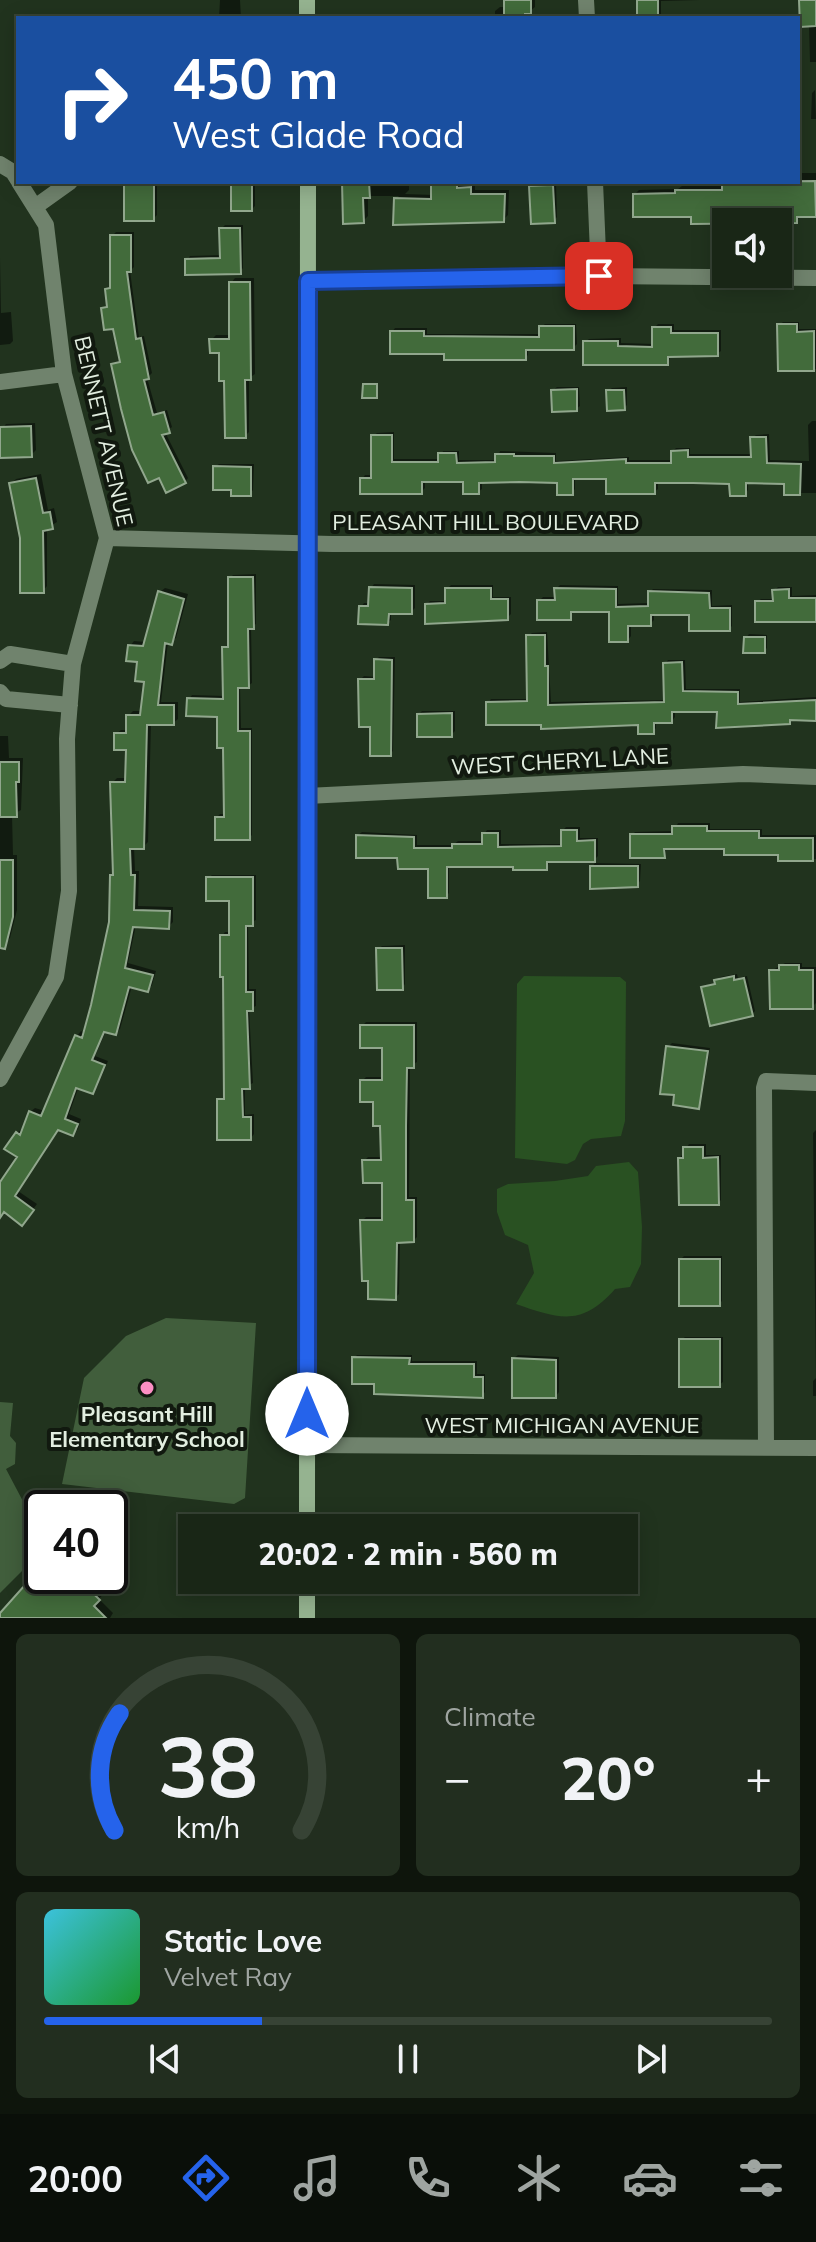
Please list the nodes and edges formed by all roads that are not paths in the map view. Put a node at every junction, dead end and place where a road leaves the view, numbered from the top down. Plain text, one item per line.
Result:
1 (21, 184) edge
2 (67, 184) edge
3 (308, 184) edge
4 (595, 184) edge
5 (35, 207) junction
6 (599, 276) junction
7 (816, 278) edge
8 (308, 281) junction
9 (64, 374) junction
10 (0, 382) edge
11 (107, 538) junction
12 (306, 543) junction
13 (816, 544) edge
14 (0, 661) edge
15 (73, 664) junction
16 (0, 692) edge
17 (70, 705) junction
18 (816, 777) edge
19 (307, 796) junction
20 (0, 1079) edge
21 (816, 1083) edge
22 (307, 1445) junction
23 (766, 1448) junction
24 (816, 1448) edge
25 (307, 1514) edge
26 (307, 1594) edge
27 (307, 1618) edge

1 - 5 street, BENNETT AVENUE
2 - 5 street
3 - 8 street
4 - 6 street
5 - 9 street, BENNETT AVENUE
6 - 7 street
6 - 8 street
8 - 12 street
9 - 10 street
9 - 11 street, BENNETT AVENUE
11 - 12 street, PLEASANT HILL BOULEVARD
11 - 15 street, BENNETT AVENUE
12 - 13 street, PLEASANT HILL BOULEVARD
12 - 19 street
14 - 15 street
15 - 17 street, BENNETT AVENUE
16 - 17 street
17 - 20 street, BENNETT AVENUE
18 - 19 street, WEST CHERYL LANE
19 - 22 street
21 - 23 street
22 - 23 street, WEST MICHIGAN AVENUE
22 - 25 street
23 - 24 street, WEST MICHIGAN AVENUE
26 - 27 street

